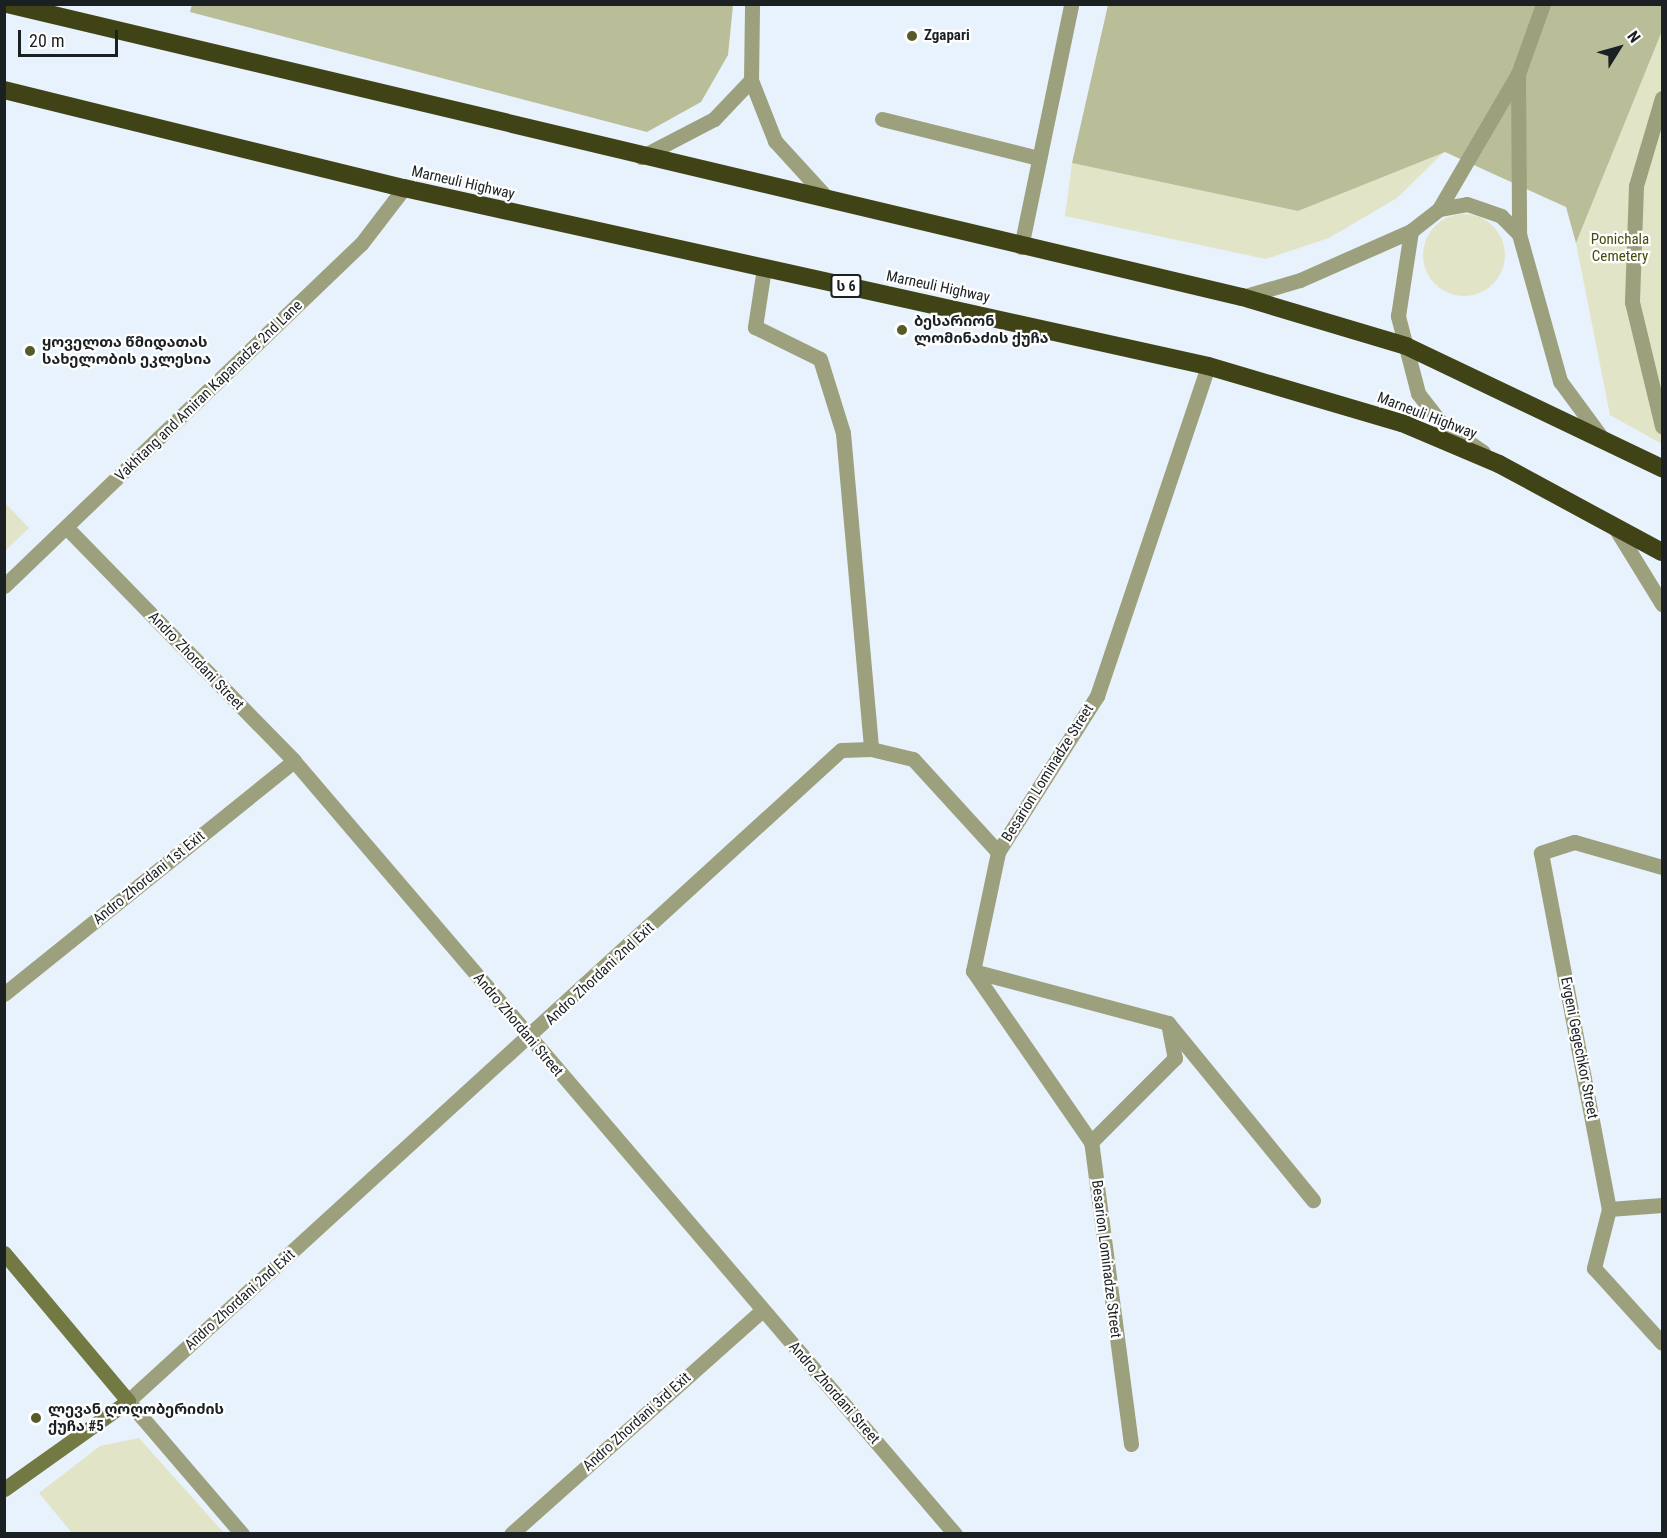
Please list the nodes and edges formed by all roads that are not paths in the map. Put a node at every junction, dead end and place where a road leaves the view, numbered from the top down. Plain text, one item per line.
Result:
1 (7, 4) edge
2 (752, 4) edge
3 (1543, 4) edge
4 (1071, 5) edge
5 (1518, 74) junction
6 (751, 80) junction
7 (4, 90) edge
8 (1662, 98) edge
9 (882, 119) dead end
10 (641, 157) junction
11 (1039, 158) junction
12 (404, 188) junction
13 (827, 198) junction
14 (1439, 209) junction
15 (1411, 231) junction
16 (1519, 234) junction
17 (1021, 247) junction
18 (764, 268) junction
19 (1242, 297) junction
20 (1406, 346) junction
21 (1208, 366) junction
22 (1662, 426) edge
23 (1602, 438) junction
24 (1499, 464) junction
25 (1662, 468) edge
26 (1614, 526) junction
27 (67, 528) junction
28 (1662, 552) edge
29 (4, 586) edge
30 (1662, 604) edge
31 (871, 749) junction
32 (294, 761) junction
33 (998, 852) junction
34 (1662, 867) edge
35 (973, 971) junction
36 (4, 994) edge
37 (1168, 1023) junction
38 (530, 1039) junction
39 (1091, 1142) junction
40 (1313, 1200) dead end
41 (1662, 1205) edge
42 (1609, 1209) junction
43 (4, 1253) edge
44 (762, 1310) junction
45 (1662, 1343) edge
46 (128, 1401) junction
47 (1131, 1444) dead end
48 (4, 1489) edge
49 (242, 1533) edge
50 (511, 1533) edge
51 (956, 1533) edge

1 - 10 highway
2 - 6 street
3 - 5 street
4 - 11 street
5 - 14 street
5 - 16 street
6 - 10 street
6 - 13 street
7 - 12 highway, Marneuli Highway / ს 6
8 - 22 street
9 - 11 street
10 - 13 highway
11 - 17 street
12 - 18 highway, Marneuli Highway / ს 6
12 - 27 street, Vakhtang and Amiran Kapanadze 2nd Lane
13 - 17 highway
14 - 15 street
14 - 16 street
15 - 19 street
15 - 20 street
16 - 23 street
17 - 19 highway
18 - 21 highway, Marneuli Highway / ს 6
18 - 31 street
19 - 20 highway
20 - 23 highway
20 - 24 street
21 - 24 highway, Marneuli Highway / ს 6
21 - 33 street, Besarion Lominadze Street
23 - 25 highway
24 - 26 highway, Marneuli Highway / ს 6
26 - 28 highway, Marneuli Highway / ს 6
26 - 30 street
27 - 29 street, Vakhtang and Amiran Kapanadze 2nd Lane
27 - 32 street, Andro Zhordani Street
31 - 33 street, Andro Zhordani 2nd Exit
31 - 38 street, Andro Zhordani 2nd Exit
32 - 36 street, Andro Zhordani 1st Exit
32 - 38 street, Andro Zhordani Street
33 - 35 street, Besarion Lominadze Street
34 - 42 street, Evgeni Gegechkor Street
35 - 37 street
35 - 39 street, Besarion Lominadze Street
37 - 39 street
37 - 40 street
38 - 44 street, Andro Zhordani Street
38 - 46 street, Andro Zhordani 2nd Exit
39 - 47 street, Besarion Lominadze Street
41 - 42 street
42 - 45 street, Evgeni Gegechkor Street
43 - 46 street
44 - 50 street, Andro Zhordani 3rd Exit
44 - 51 street, Andro Zhordani Street
46 - 48 street
46 - 49 street

